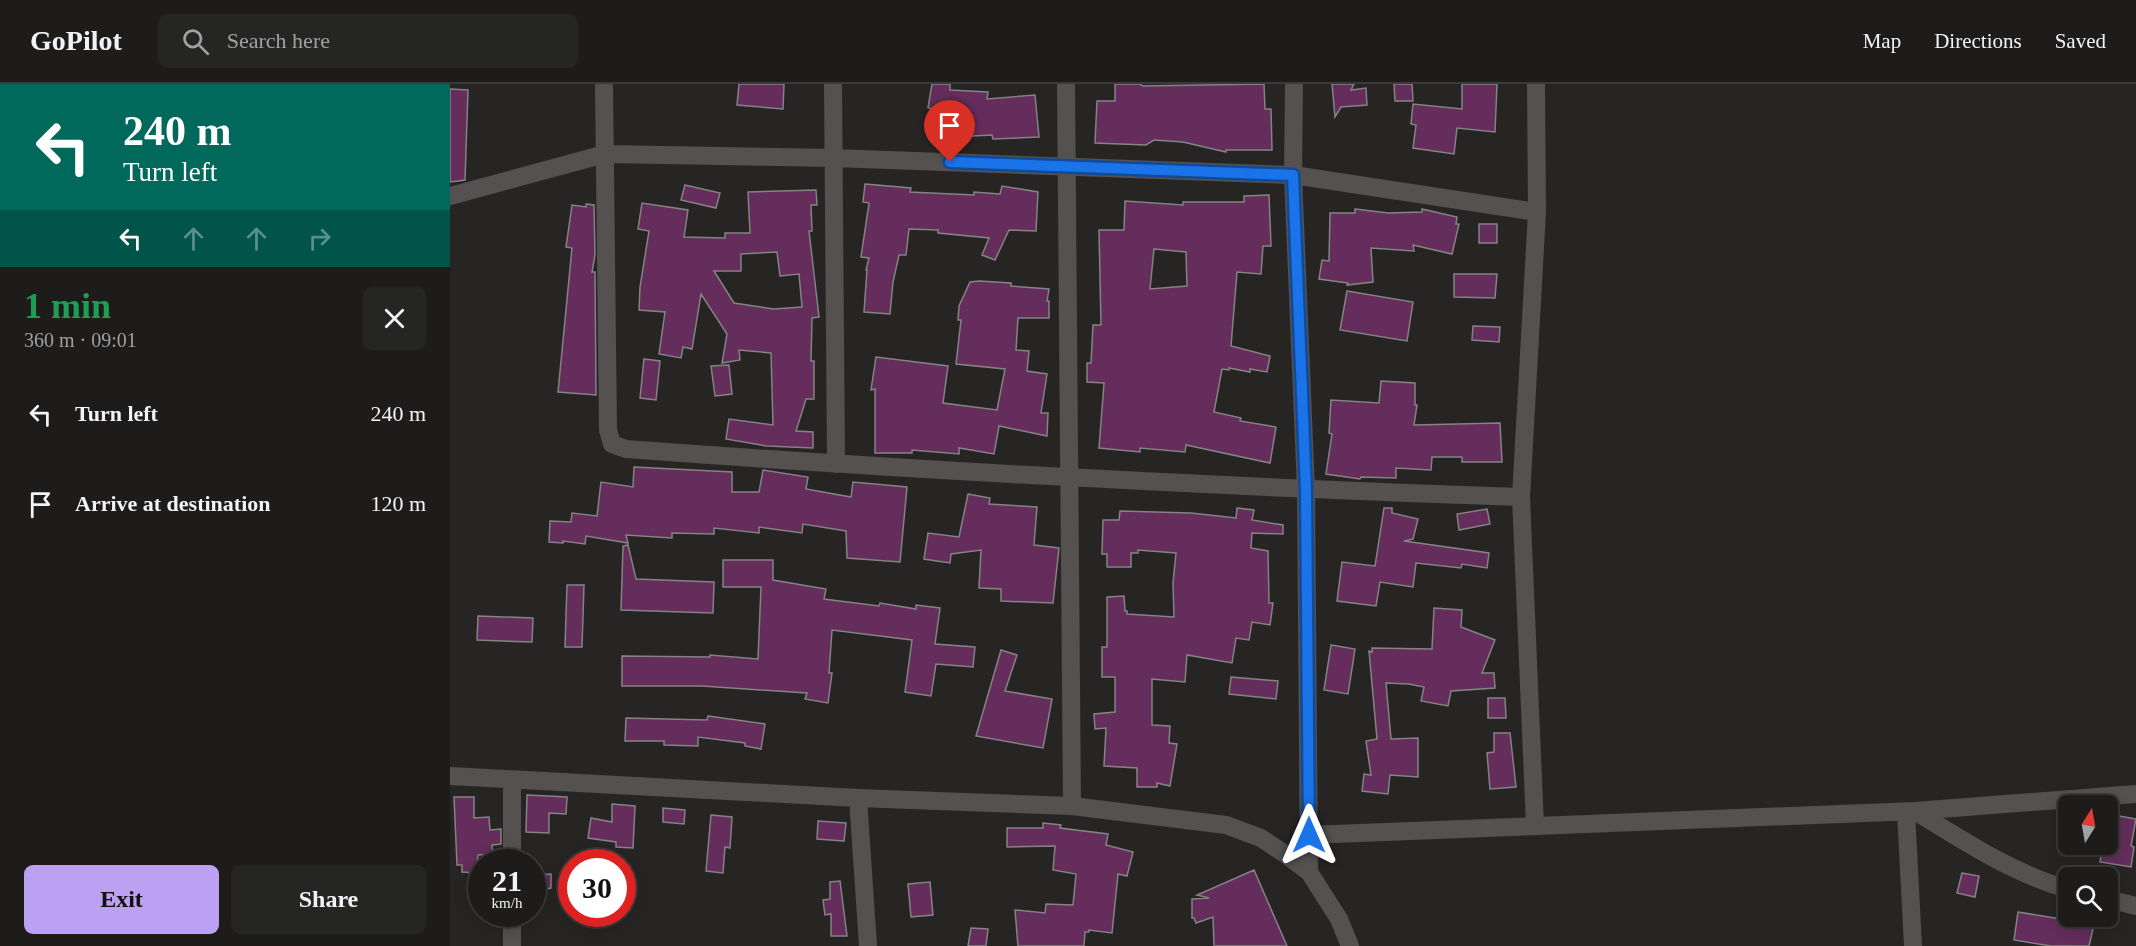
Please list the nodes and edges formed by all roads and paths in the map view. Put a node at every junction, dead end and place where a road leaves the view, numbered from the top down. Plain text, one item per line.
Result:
1 (604, 84) edge
2 (833, 84) edge
3 (1065, 84) edge
4 (1294, 84) edge
5 (1536, 84) edge
6 (605, 154) junction
7 (834, 158) junction
8 (1066, 166) junction
9 (1293, 175) junction
10 (450, 196) edge
11 (1537, 212) junction
12 (836, 464) junction
13 (1069, 476) junction
14 (1306, 490) junction
15 (1521, 497) junction
16 (450, 776) edge
17 (512, 780) junction
18 (2136, 794) edge
19 (858, 798) junction
20 (1072, 806) junction
21 (1910, 812) junction
22 (1535, 826) junction
23 (1309, 835) junction
24 (512, 849) edge
25 (1309, 872) junction
26 (2058, 885) edge
27 (2118, 902) edge
28 (2136, 906) edge
29 (512, 927) edge
30 (512, 946) edge
31 (867, 946) edge
32 (1350, 946) edge
33 (1913, 946) edge

1 - 6 street
2 - 7 street
3 - 8 street
4 - 9 street
5 - 11 street
6 - 7 street
6 - 10 street
6 - 12 street
7 - 8 street
7 - 12 street
8 - 9 street
8 - 13 street
9 - 11 street
9 - 14 street
11 - 15 street
12 - 13 street
13 - 14 street
13 - 20 street
14 - 15 street
14 - 23 street
15 - 22 street
16 - 17 street
17 - 19 street
17 - 24 street
18 - 21 street
19 - 20 street
19 - 31 street
20 - 25 street
21 - 22 street
21 - 26 street
21 - 33 street
22 - 23 street
23 - 25 street
25 - 32 street
27 - 28 street
29 - 30 street

